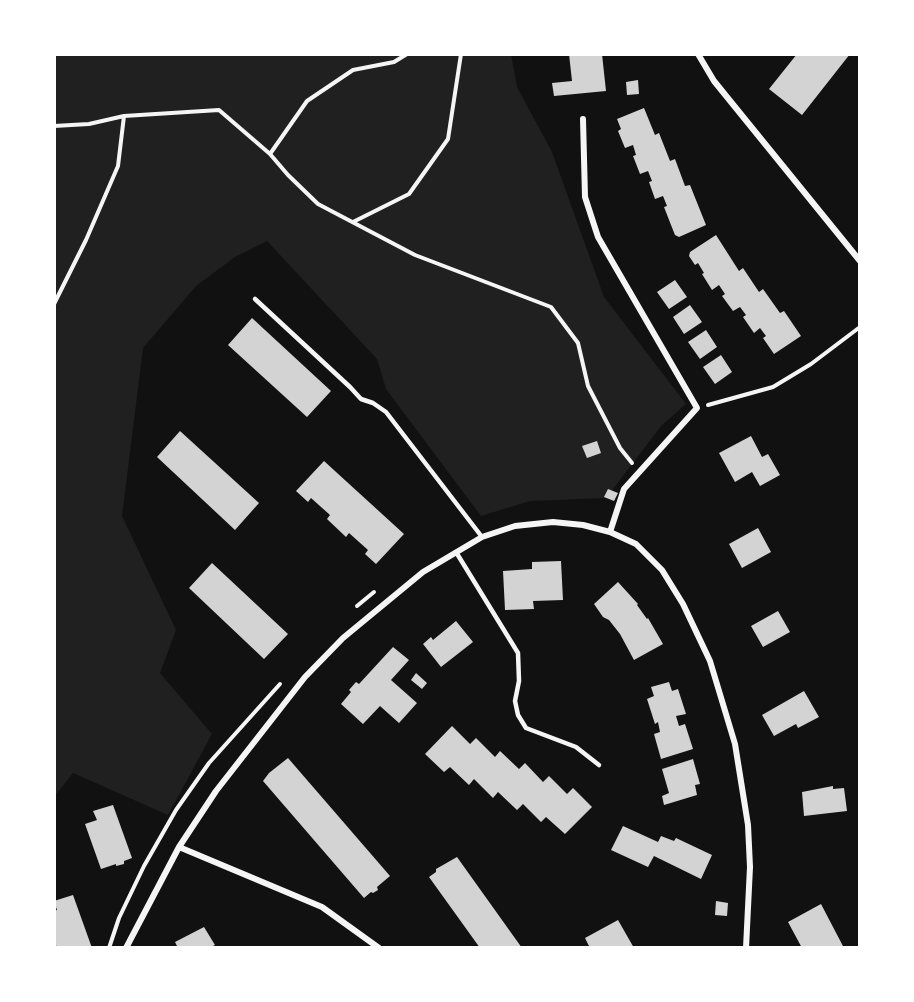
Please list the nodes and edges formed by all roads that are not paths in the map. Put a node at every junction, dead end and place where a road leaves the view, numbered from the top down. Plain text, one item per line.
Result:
1 (698, 54) edge
2 (583, 119) dead end
3 (860, 261) edge
4 (255, 299) dead end
5 (610, 532) junction
6 (482, 537) junction
7 (456, 552) junction
8 (599, 765) dead end
9 (179, 847) junction
10 (126, 948) edge
11 (380, 948) edge
12 (746, 948) edge

1 - 3 street
2 - 5 street
4 - 6 lane
5 - 6 street
5 - 12 street
6 - 7 street
7 - 8 lane
7 - 9 street
9 - 10 street
9 - 11 street

